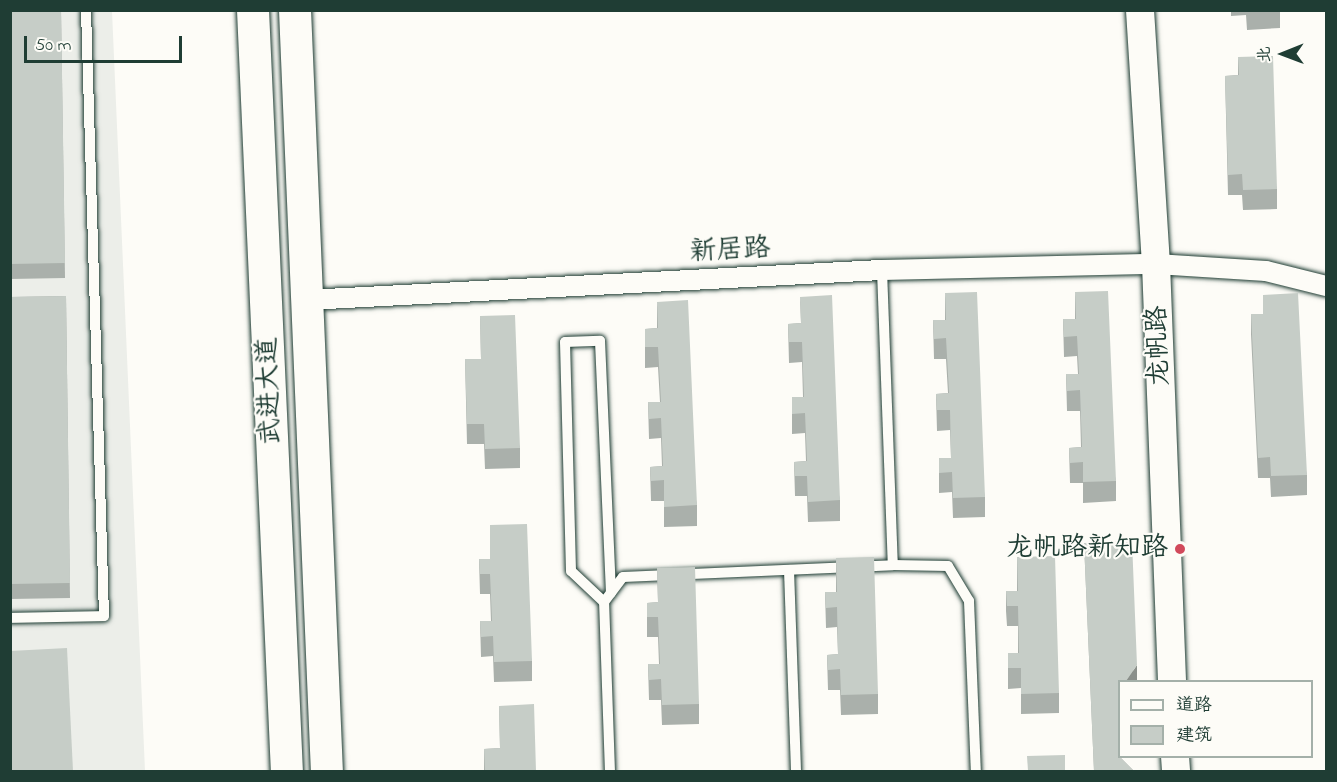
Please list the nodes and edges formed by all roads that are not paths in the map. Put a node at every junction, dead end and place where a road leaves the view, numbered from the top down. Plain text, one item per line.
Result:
1 (86, 10) edge
2 (253, 10) edge
3 (294, 10) edge
4 (1140, 10) edge
5 (1156, 264) junction
6 (882, 270) junction
7 (1326, 286) edge
8 (307, 300) junction
9 (893, 565) junction
10 (789, 570) junction
11 (607, 598) junction
12 (10, 618) edge
13 (1172, 680) edge
14 (287, 771) edge
15 (327, 771) edge
16 (610, 771) edge
17 (796, 771) edge
18 (976, 771) edge

1 - 12 lane
2 - 14 main road, 武进大道
3 - 8 main road, 武进大道
4 - 5 street, 龙帆路
5 - 6 street, 新居路
5 - 7 street, 新居路
5 - 13 street, 龙帆路
6 - 8 street, 新居路
6 - 9 lane
8 - 15 main road, 武进大道
9 - 10 lane
9 - 18 lane
10 - 11 lane
10 - 17 lane
11 - 11 lane
11 - 16 lane

